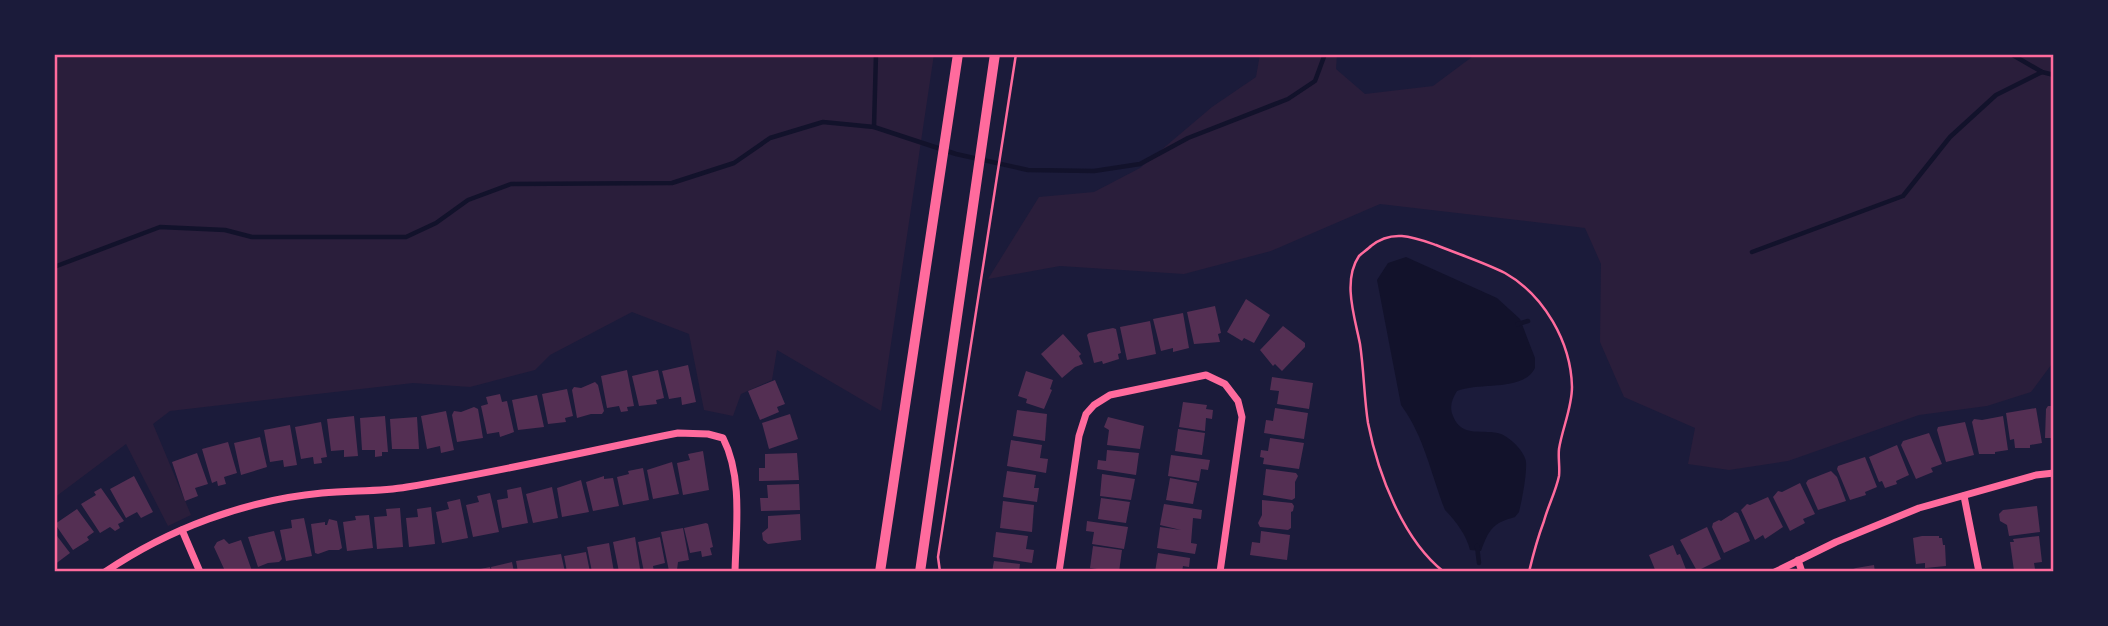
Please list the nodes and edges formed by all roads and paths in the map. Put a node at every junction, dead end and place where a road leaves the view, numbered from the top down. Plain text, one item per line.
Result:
1 (958, 54) edge
2 (995, 54) edge
3 (1016, 54) edge
4 (2054, 472) edge
5 (1964, 496) junction
6 (182, 530) junction
7 (1798, 560) junction
8 (105, 572) edge
9 (200, 572) edge
10 (735, 572) edge
11 (880, 572) edge
12 (920, 572) edge
13 (940, 572) edge
14 (1059, 572) edge
15 (1220, 572) edge
16 (1444, 572) edge
17 (1529, 572) edge
18 (1775, 572) edge
19 (1802, 572) edge
20 (1979, 572) edge

1 - 11 main road
2 - 12 main road
3 - 13 path
4 - 5 street
5 - 7 street
5 - 20 street
6 - 8 street
6 - 9 street
6 - 10 street
7 - 18 street
7 - 19 street
14 - 15 street
16 - 17 path

